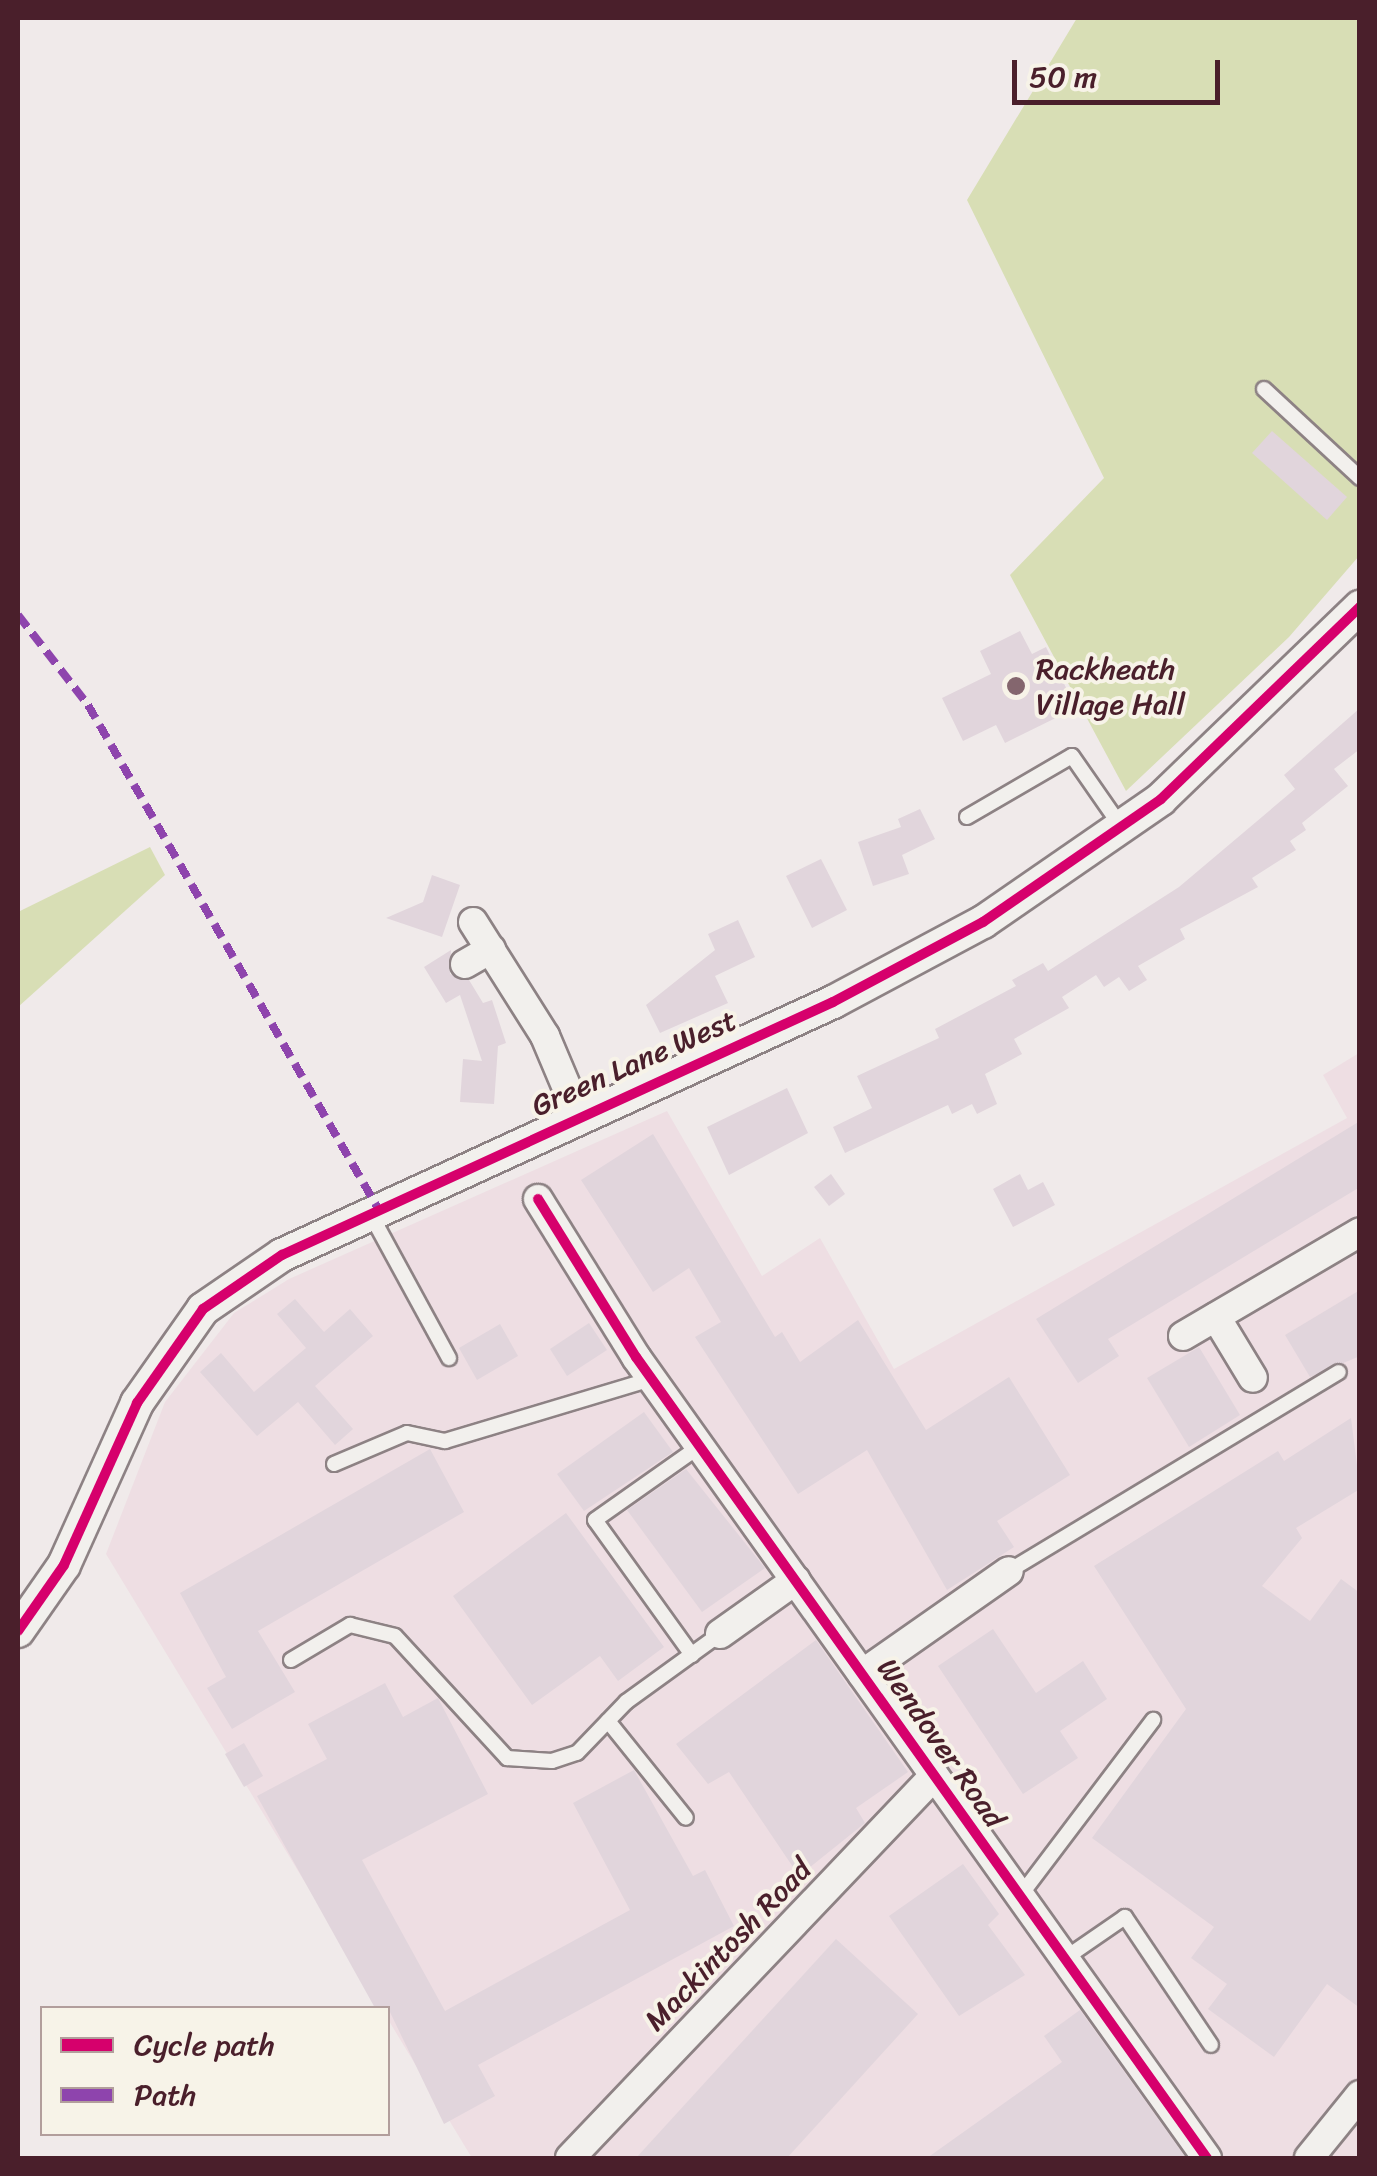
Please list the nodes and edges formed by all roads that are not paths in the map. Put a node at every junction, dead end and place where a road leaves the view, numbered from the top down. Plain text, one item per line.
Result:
1 (1264, 389) dead end
2 (1360, 478) edge
3 (1360, 608) edge
4 (967, 817) dead end
5 (1122, 829) junction
6 (474, 922) dead end
7 (490, 950) junction
8 (465, 964) dead end
9 (578, 1114) junction
10 (538, 1199) dead end
11 (371, 1214) junction
12 (1360, 1232) edge
13 (1216, 1317) junction
14 (1183, 1336) dead end
15 (449, 1358) dead end
16 (644, 1368) junction
17 (1339, 1372) dead end
18 (1253, 1378) dead end
19 (700, 1446) junction
20 (334, 1464) dead end
21 (1009, 1571) joint
22 (796, 1580) junction
23 (18, 1631) edge
24 (720, 1634) joint
25 (692, 1655) junction
26 (291, 1660) dead end
27 (862, 1674) junction
28 (1154, 1720) dead end
29 (608, 1721) junction
30 (934, 1776) junction
31 (686, 1818) dead end
32 (1019, 1897) junction
33 (1063, 1959) junction
34 (1211, 2045) dead end
35 (1360, 2095) edge
36 (570, 2158) edge
37 (1206, 2158) edge
38 (1309, 2158) edge

1 - 2 lane
3 - 5 street, Green Lane West
4 - 5 lane
5 - 9 street, Green Lane West
6 - 7 street
7 - 8 street
7 - 9 street
9 - 11 street, Green Lane West
10 - 16 street, Wendover Road
11 - 15 lane
11 - 23 street, Green Lane West
12 - 13 street
13 - 14 street
13 - 18 street
16 - 19 street, Wendover Road
16 - 20 lane
17 - 21 lane
19 - 22 street, Wendover Road
19 - 25 lane
21 - 27 street
22 - 24 street
22 - 27 street, Wendover Road
24 - 25 lane
25 - 29 lane
26 - 29 lane
27 - 30 street, Wendover Road
28 - 32 lane
29 - 31 lane
30 - 32 street, Wendover Road
30 - 36 street, Mackintosh Road
32 - 33 street, Wendover Road
33 - 34 lane
33 - 37 street, Wendover Road
35 - 38 street

